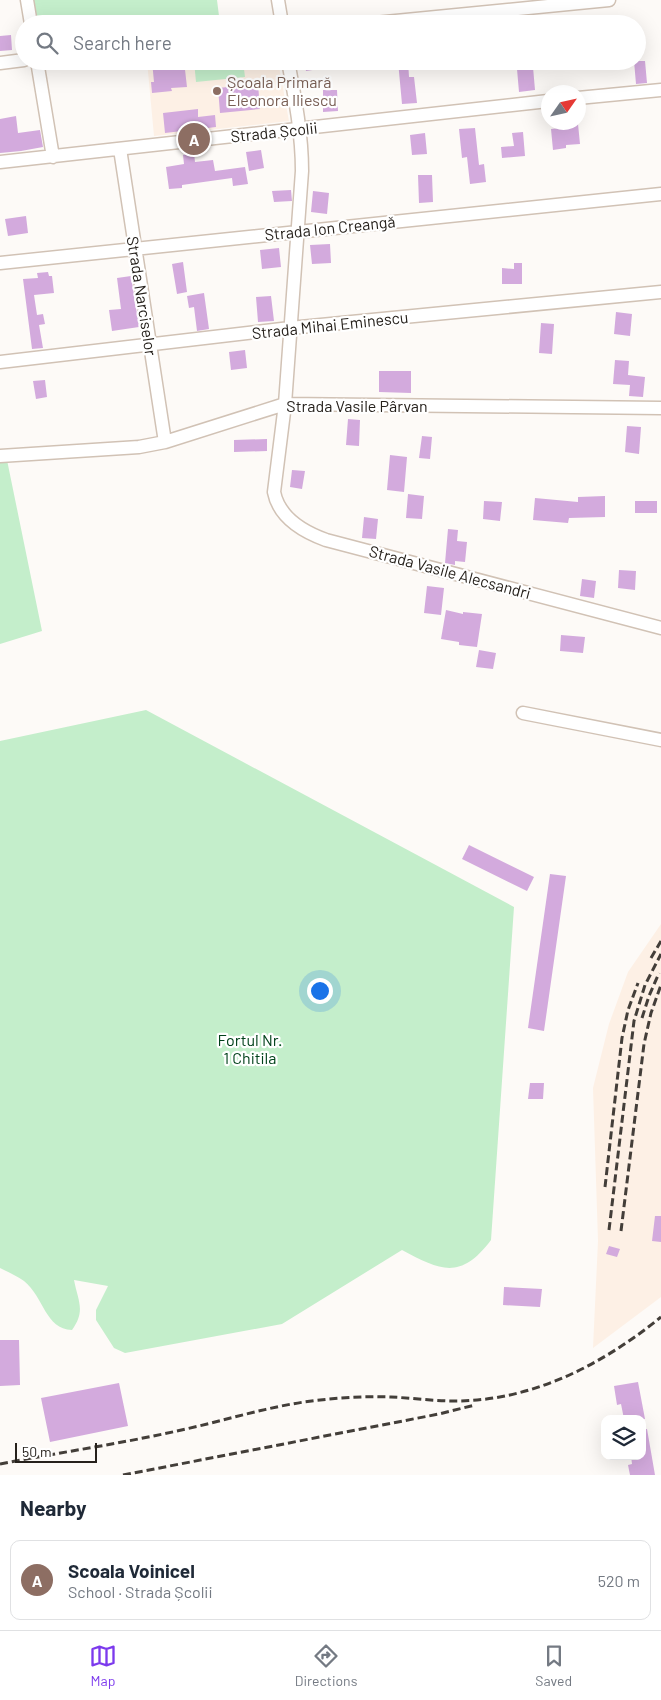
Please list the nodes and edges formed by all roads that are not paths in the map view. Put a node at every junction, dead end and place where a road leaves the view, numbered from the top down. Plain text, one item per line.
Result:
1 (27, 0) edge
2 (278, 0) edge
3 (609, 0) edge
4 (564, 2) edge
5 (30, 15) edge
6 (280, 15) edge
7 (446, 15) edge
8 (15, 61) edge
9 (0, 63) edge
10 (38, 70) edge
11 (290, 70) edge
12 (661, 90) edge
13 (586, 97) edge
14 (541, 102) edge
15 (300, 129) junction
16 (120, 149) junction
17 (53, 157) junction
18 (0, 162) edge
19 (661, 194) edge
20 (296, 231) junction
21 (135, 249) junction
22 (0, 263) edge
23 (661, 292) edge
24 (290, 328) junction
25 (150, 345) junction
26 (0, 362) edge
27 (285, 404) junction
28 (661, 408) edge
29 (165, 442) junction
30 (0, 456) edge
31 (661, 628) edge
32 (523, 713) dead end
33 (661, 740) edge

1 - 5 street
2 - 6 street
3 - 4 street
4 - 7 street
8 - 9 street
10 - 17 street
11 - 15 street, Strada Vasile Alecsandri
12 - 13 street
14 - 15 street, Strada Școlii
15 - 16 street, Strada Școlii
15 - 20 street, Strada Vasile Alecsandri
16 - 17 street, Strada Școlii
16 - 21 street, Strada Narciselor
17 - 18 street, Strada Școlii
19 - 20 street, Strada Ion Creangă
20 - 21 street, Strada Ion Creangă
20 - 24 street, Strada Vasile Alecsandri
21 - 22 street, Strada Ion Creangă
21 - 25 street, Strada Narciselor
23 - 24 street, Strada Mihai Eminescu
24 - 25 street, Strada Mihai Eminescu
24 - 27 street, Strada Vasile Alecsandri
25 - 26 street, Strada Mihai Eminescu
25 - 29 street, Strada Narciselor
27 - 28 street, Strada Vasile Pârvan
27 - 29 street, Strada Vasile Pârvan
27 - 31 street, Strada Vasile Alecsandri
29 - 30 street, Strada Vasile Pârvan
32 - 33 street

